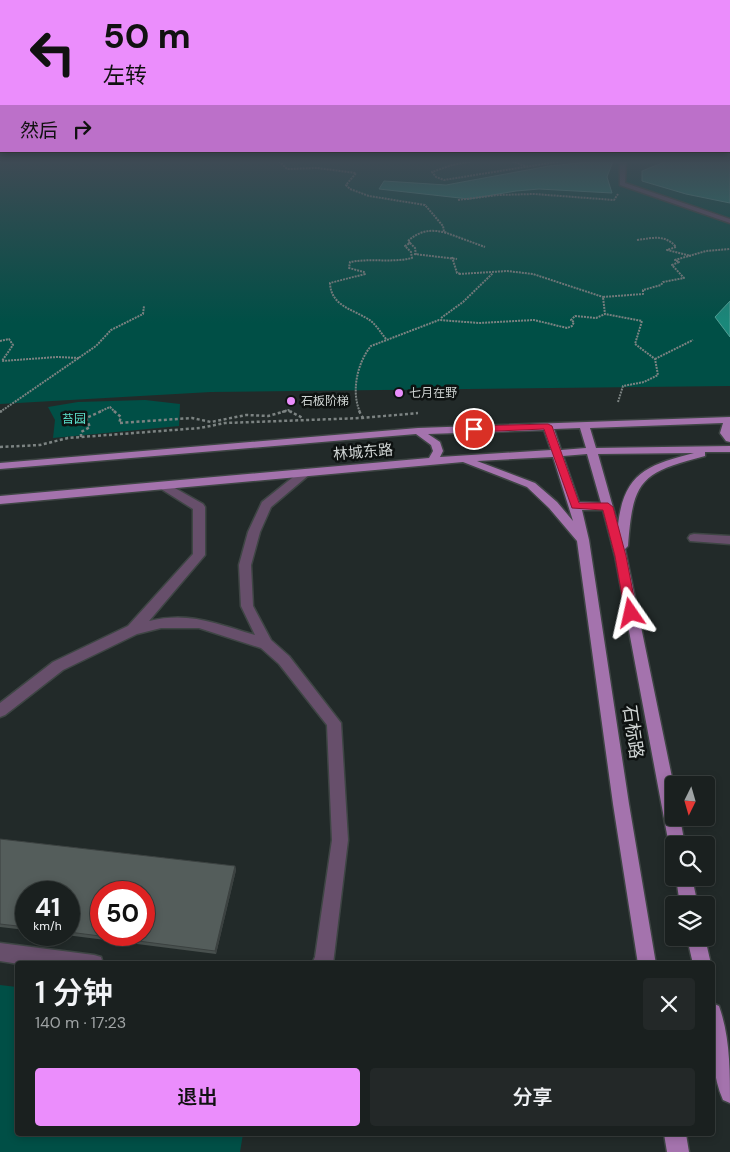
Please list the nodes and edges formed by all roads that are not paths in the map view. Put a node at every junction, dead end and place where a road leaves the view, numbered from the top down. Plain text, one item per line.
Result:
1 (712, 215) edge
2 (730, 221) edge
3 (730, 420) edge
4 (584, 424) junction
5 (730, 424) edge
6 (548, 426) junction
7 (418, 431) junction
8 (730, 439) edge
9 (726, 449) edge
10 (592, 451) junction
11 (558, 453) junction
12 (464, 460) junction
13 (433, 461) junction
14 (0, 466) edge
15 (306, 472) junction
16 (162, 485) junction
17 (0, 500) edge
18 (575, 506) junction
19 (608, 507) junction
20 (694, 538) dead end
21 (583, 540) junction
22 (730, 540) edge
23 (620, 556) junction
24 (133, 630) junction
25 (266, 644) junction
26 (0, 711) edge
27 (675, 836) edge
28 (698, 946) edge
29 (0, 952) edge
30 (70, 961) edge
31 (324, 961) edge
32 (647, 961) edge
33 (701, 961) edge
34 (715, 1026) edge
35 (730, 1093) edge
36 (675, 1136) edge
37 (678, 1152) edge

1 - 2 street
3 - 4 main road, 林城东路
4 - 6 main road, 林城东路
4 - 10 main road, 石标路
5 - 8 main road
6 - 7 main road, 林城东路
6 - 11 main road, 石标路
7 - 13 main road
7 - 14 main road, 林城东路
9 - 10 main road, 林城东路
9 - 23 main road
10 - 11 main road, 林城东路
10 - 19 main road, 石标路
11 - 12 main road, 林城东路
11 - 18 main road, 石标路
12 - 13 main road, 林城东路
12 - 21 main road
13 - 15 main road, 林城东路
15 - 16 main road, 林城东路
15 - 25 street
16 - 17 main road, 林城东路
16 - 24 street
18 - 19 main road
18 - 21 main road, 石标路
19 - 23 main road, 石标路
20 - 22 street
21 - 32 main road, 石标路
23 - 27 main road, 石标路
24 - 25 street
24 - 26 street
25 - 31 street
28 - 33 main road
29 - 30 street
34 - 35 main road
36 - 37 main road

